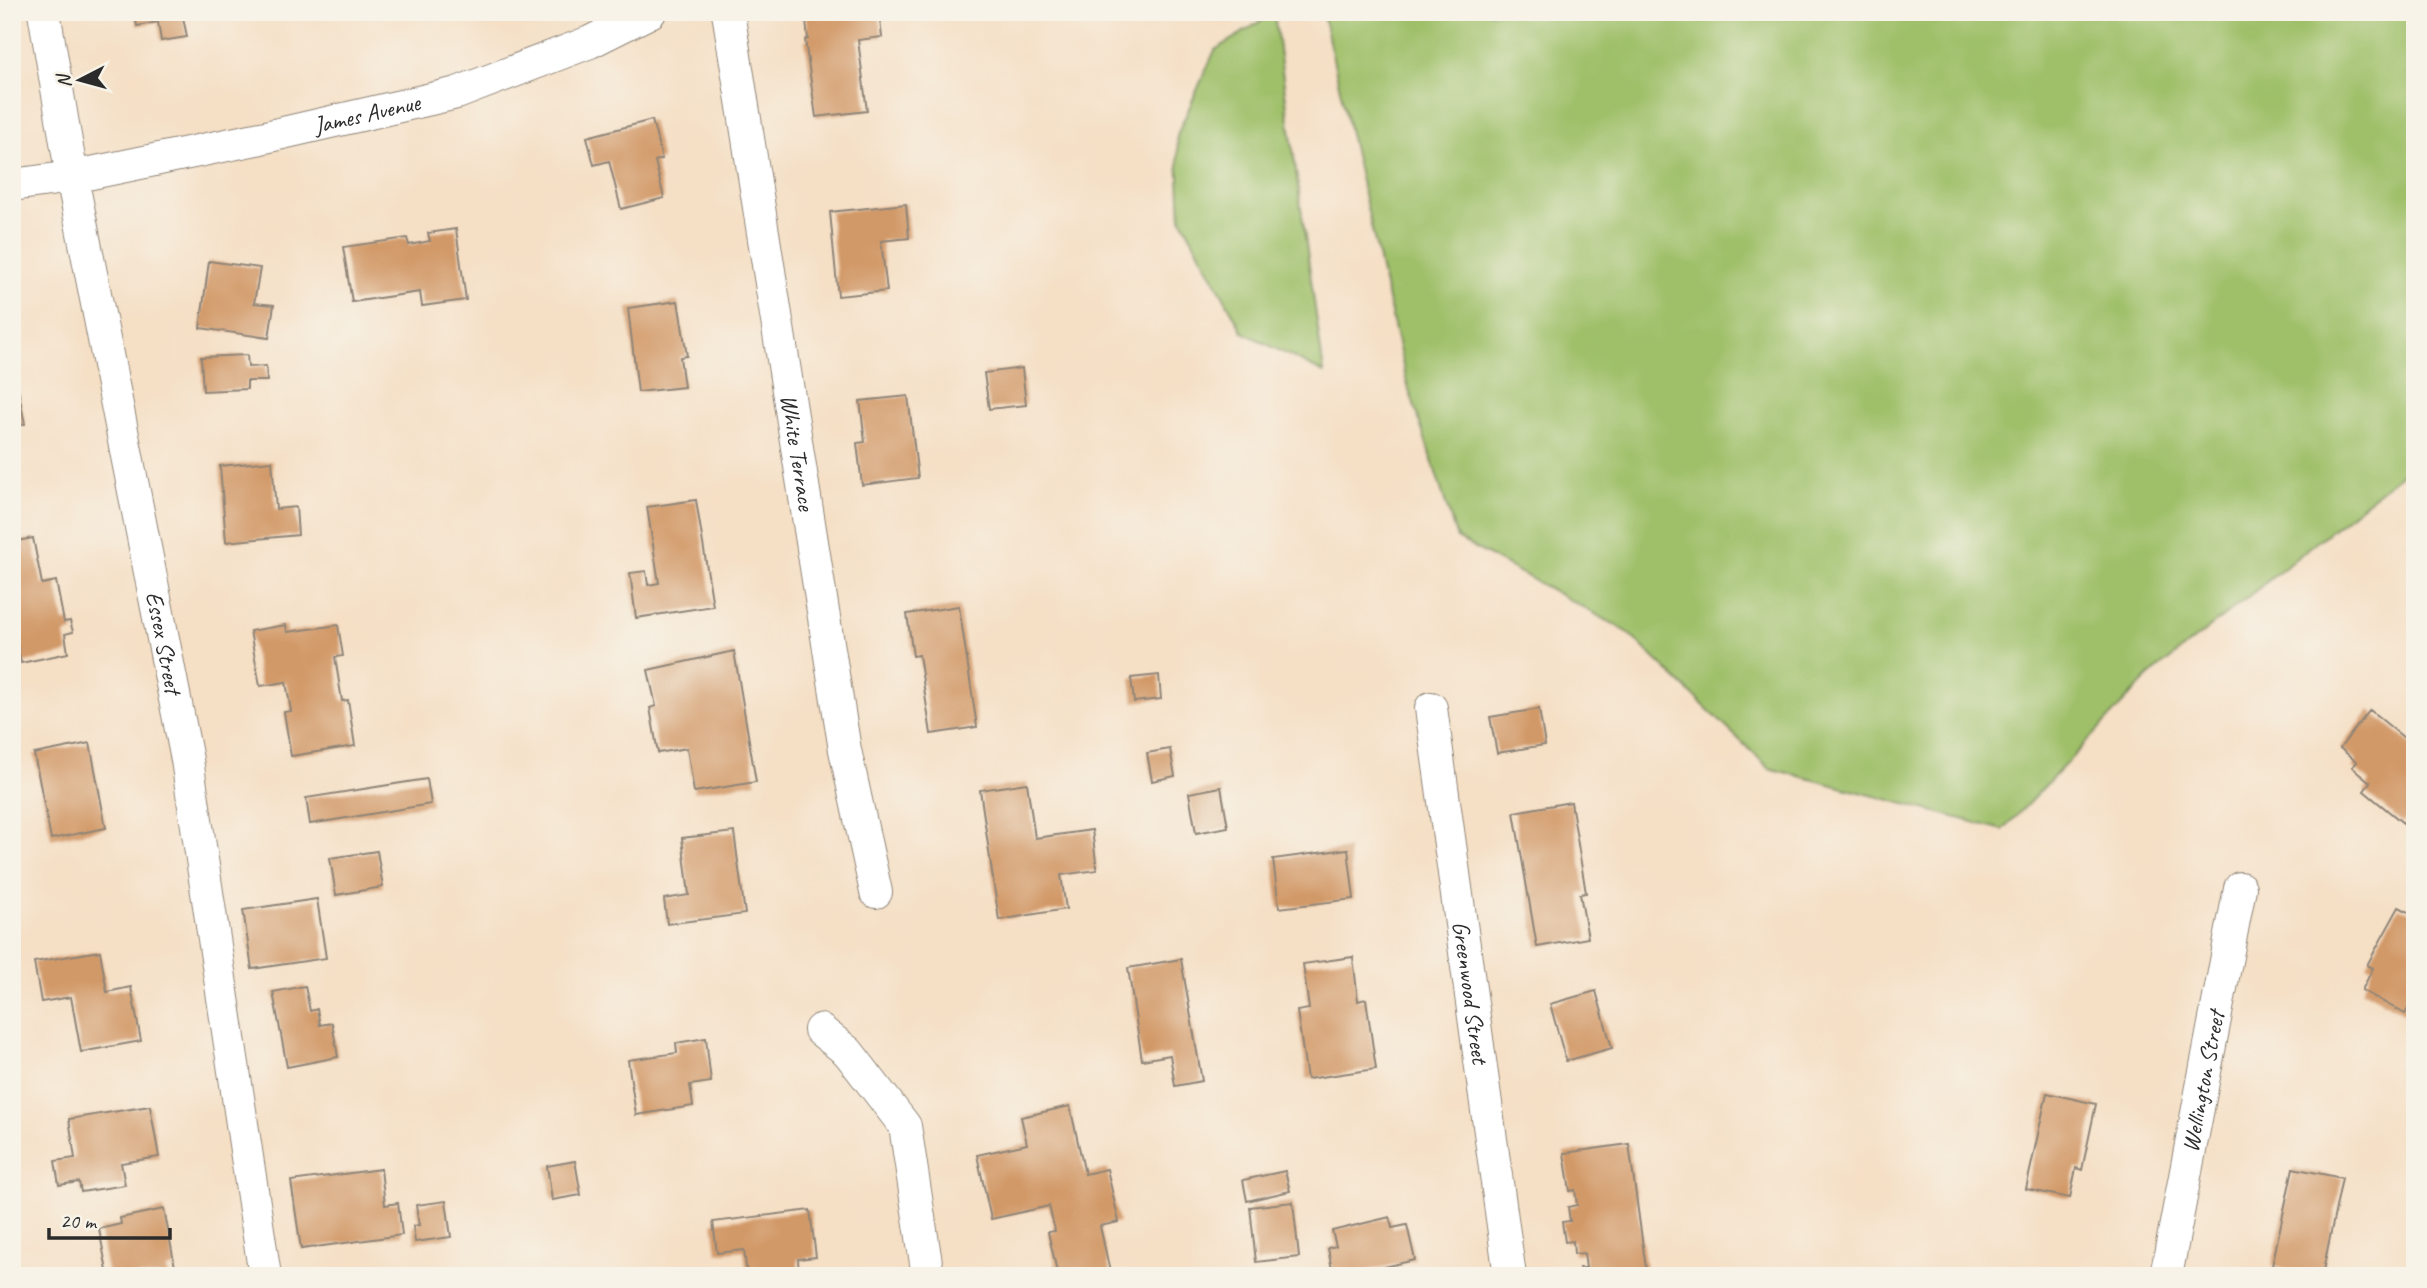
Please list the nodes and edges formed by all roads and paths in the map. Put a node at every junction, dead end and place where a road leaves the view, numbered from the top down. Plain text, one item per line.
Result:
1 (44, 12) edge
2 (650, 12) edge
3 (728, 12) edge
4 (72, 177) junction
5 (12, 185) edge
6 (1431, 708) dead end
7 (2240, 888) dead end
8 (876, 892) dead end
9 (820, 1030) dead end
10 (265, 1276) edge
11 (928, 1276) edge
12 (1510, 1276) edge
13 (2165, 1276) edge

1 - 4 street, Essex Street
2 - 4 street, James Avenue
3 - 8 street, White Terrace
4 - 5 street, James Avenue
4 - 10 street, Essex Street
6 - 12 street, Greenwood Street
7 - 13 street, Wellington Street
9 - 11 street

